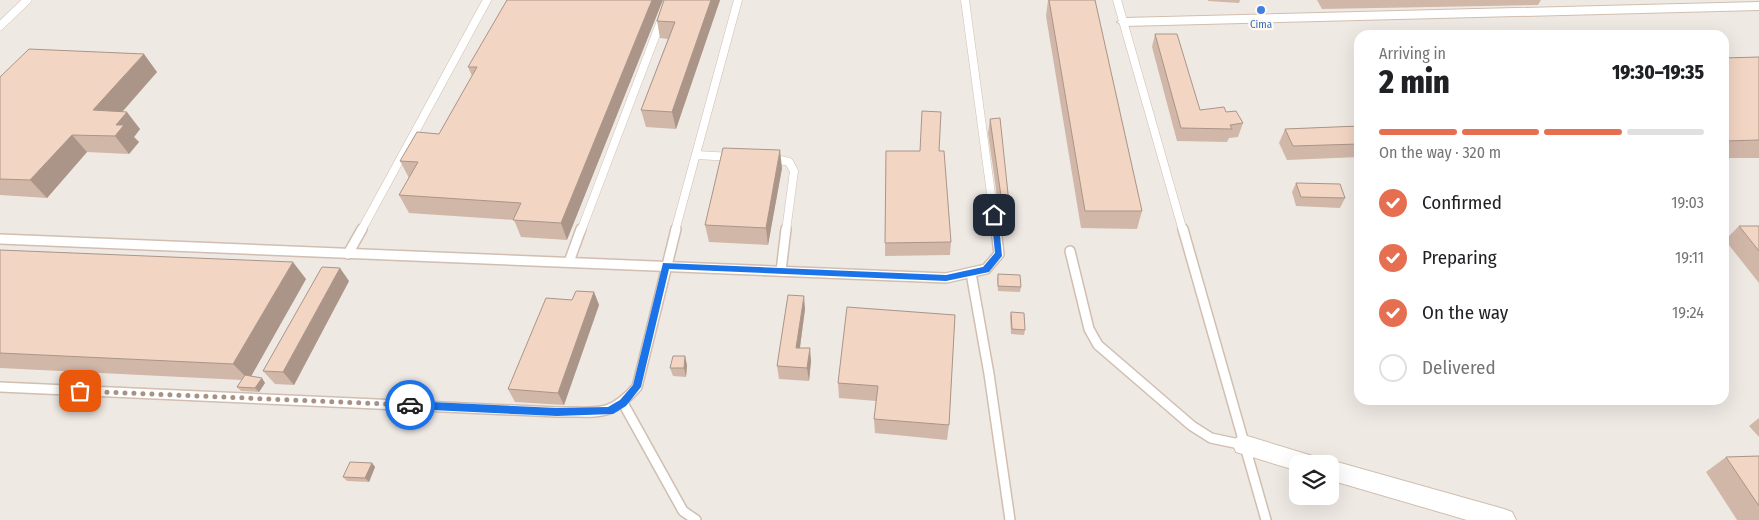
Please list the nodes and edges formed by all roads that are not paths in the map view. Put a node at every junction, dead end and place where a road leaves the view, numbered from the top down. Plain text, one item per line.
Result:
1 (27, 0) edge
2 (486, 0) edge
3 (669, 0) edge
4 (738, 0) edge
5 (965, 0) edge
6 (1117, 0) edge
7 (1759, 6) edge
8 (1124, 22) junction
9 (0, 26) edge
10 (696, 155) junction
11 (741, 157) edge
12 (759, 158) edge
13 (0, 239) edge
14 (1070, 251) dead end
15 (348, 254) junction
16 (569, 262) junction
17 (666, 265) junction
18 (782, 271) junction
19 (971, 273) junction
20 (0, 387) edge
21 (623, 403) junction
22 (1244, 446) junction
23 (1289, 459) edge
24 (1339, 473) edge
25 (696, 520) edge
26 (1010, 520) edge
27 (1266, 520) edge
28 (1504, 520) edge

1 - 9 lane
2 - 15 lane
3 - 16 lane
4 - 10 lane
5 - 19 lane
6 - 8 lane
7 - 8 street
8 - 22 lane
10 - 11 lane
10 - 17 lane
12 - 18 lane
13 - 15 lane
14 - 22 lane
15 - 16 lane
16 - 17 lane
17 - 18 lane
17 - 21 lane
18 - 19 lane
19 - 26 lane
20 - 21 lane
21 - 25 lane
22 - 23 street
22 - 27 lane
24 - 28 street

